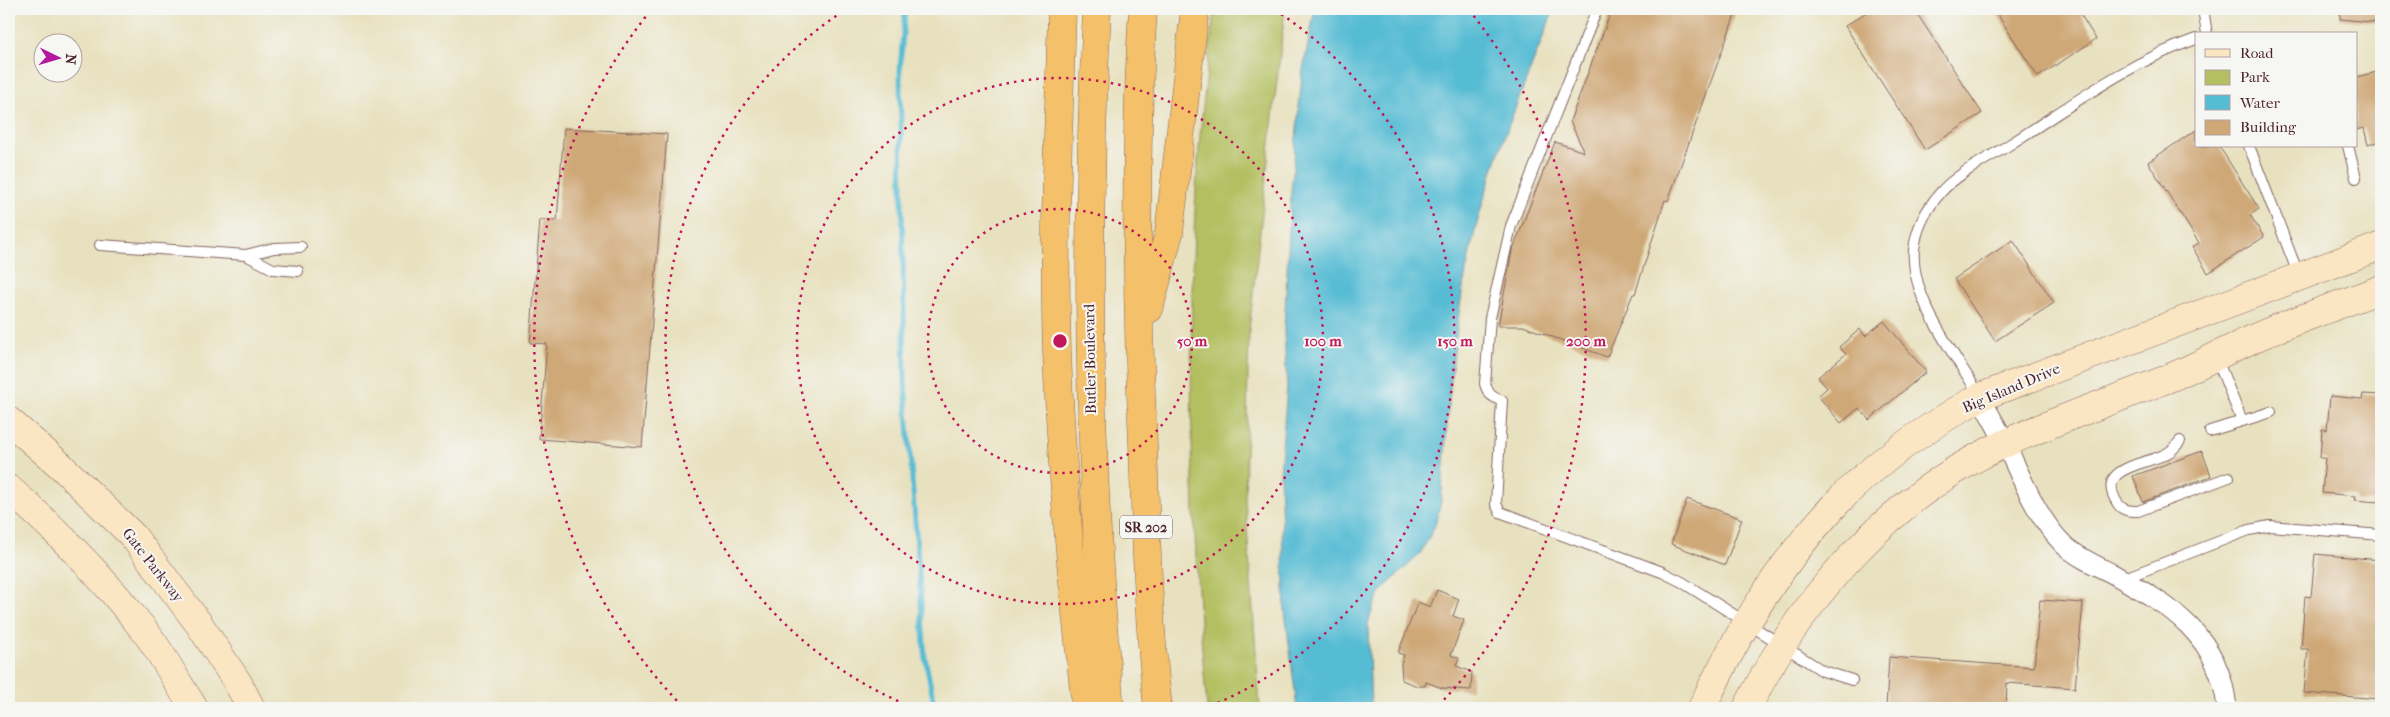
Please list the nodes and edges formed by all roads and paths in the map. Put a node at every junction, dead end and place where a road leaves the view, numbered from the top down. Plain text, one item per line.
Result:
1 (1062, 9) edge
2 (1096, 9) edge
3 (1143, 9) edge
4 (1194, 9) edge
5 (1597, 9) edge
6 (2203, 9) edge
7 (2207, 32) edge
8 (2195, 39) edge
9 (2250, 148) edge
10 (2348, 148) edge
11 (2356, 178) dead end
12 (100, 245) dead end
13 (2381, 246) edge
14 (301, 247) dead end
15 (246, 255) junction
16 (298, 271) dead end
17 (2299, 277) junction
18 (2381, 289) edge
19 (1139, 345) junction
20 (2216, 357) junction
21 (1980, 397) junction
22 (2271, 412) dead end
23 (9, 421) edge
24 (2242, 421) junction
25 (2210, 431) dead end
26 (2180, 441) dead end
27 (2005, 443) junction
28 (2229, 477) dead end
29 (9, 489) edge
30 (2381, 535) edge
31 (2122, 579) junction
32 (1747, 625) junction
33 (1781, 645) junction
34 (1852, 680) dead end
35 (194, 708) edge
36 (251, 708) edge
37 (1086, 708) edge
38 (1110, 708) edge
39 (1158, 708) edge
40 (1702, 708) edge
41 (1747, 708) edge
42 (2227, 708) edge

1 - 37 highway
2 - 38 highway, Butler Boulevard
3 - 19 highway, SR 202
4 - 19 highway
5 - 32 lane
6 - 7 lane
8 - 21 lane
9 - 17 lane
10 - 11 lane
12 - 15 lane
13 - 17 street, Big Island Drive
14 - 15 lane
15 - 16 lane
17 - 21 street, Big Island Drive
18 - 20 street
19 - 39 highway, SR 202
20 - 24 lane
20 - 27 street
21 - 27 street
21 - 32 street, Big Island Drive
22 - 24 lane
23 - 36 street, Gate Parkway
24 - 25 lane
26 - 28 lane
27 - 31 street
27 - 33 street
29 - 35 street
30 - 31 lane
31 - 42 street
32 - 33 lane
32 - 40 street, Big Island Drive
33 - 34 lane
33 - 41 street

